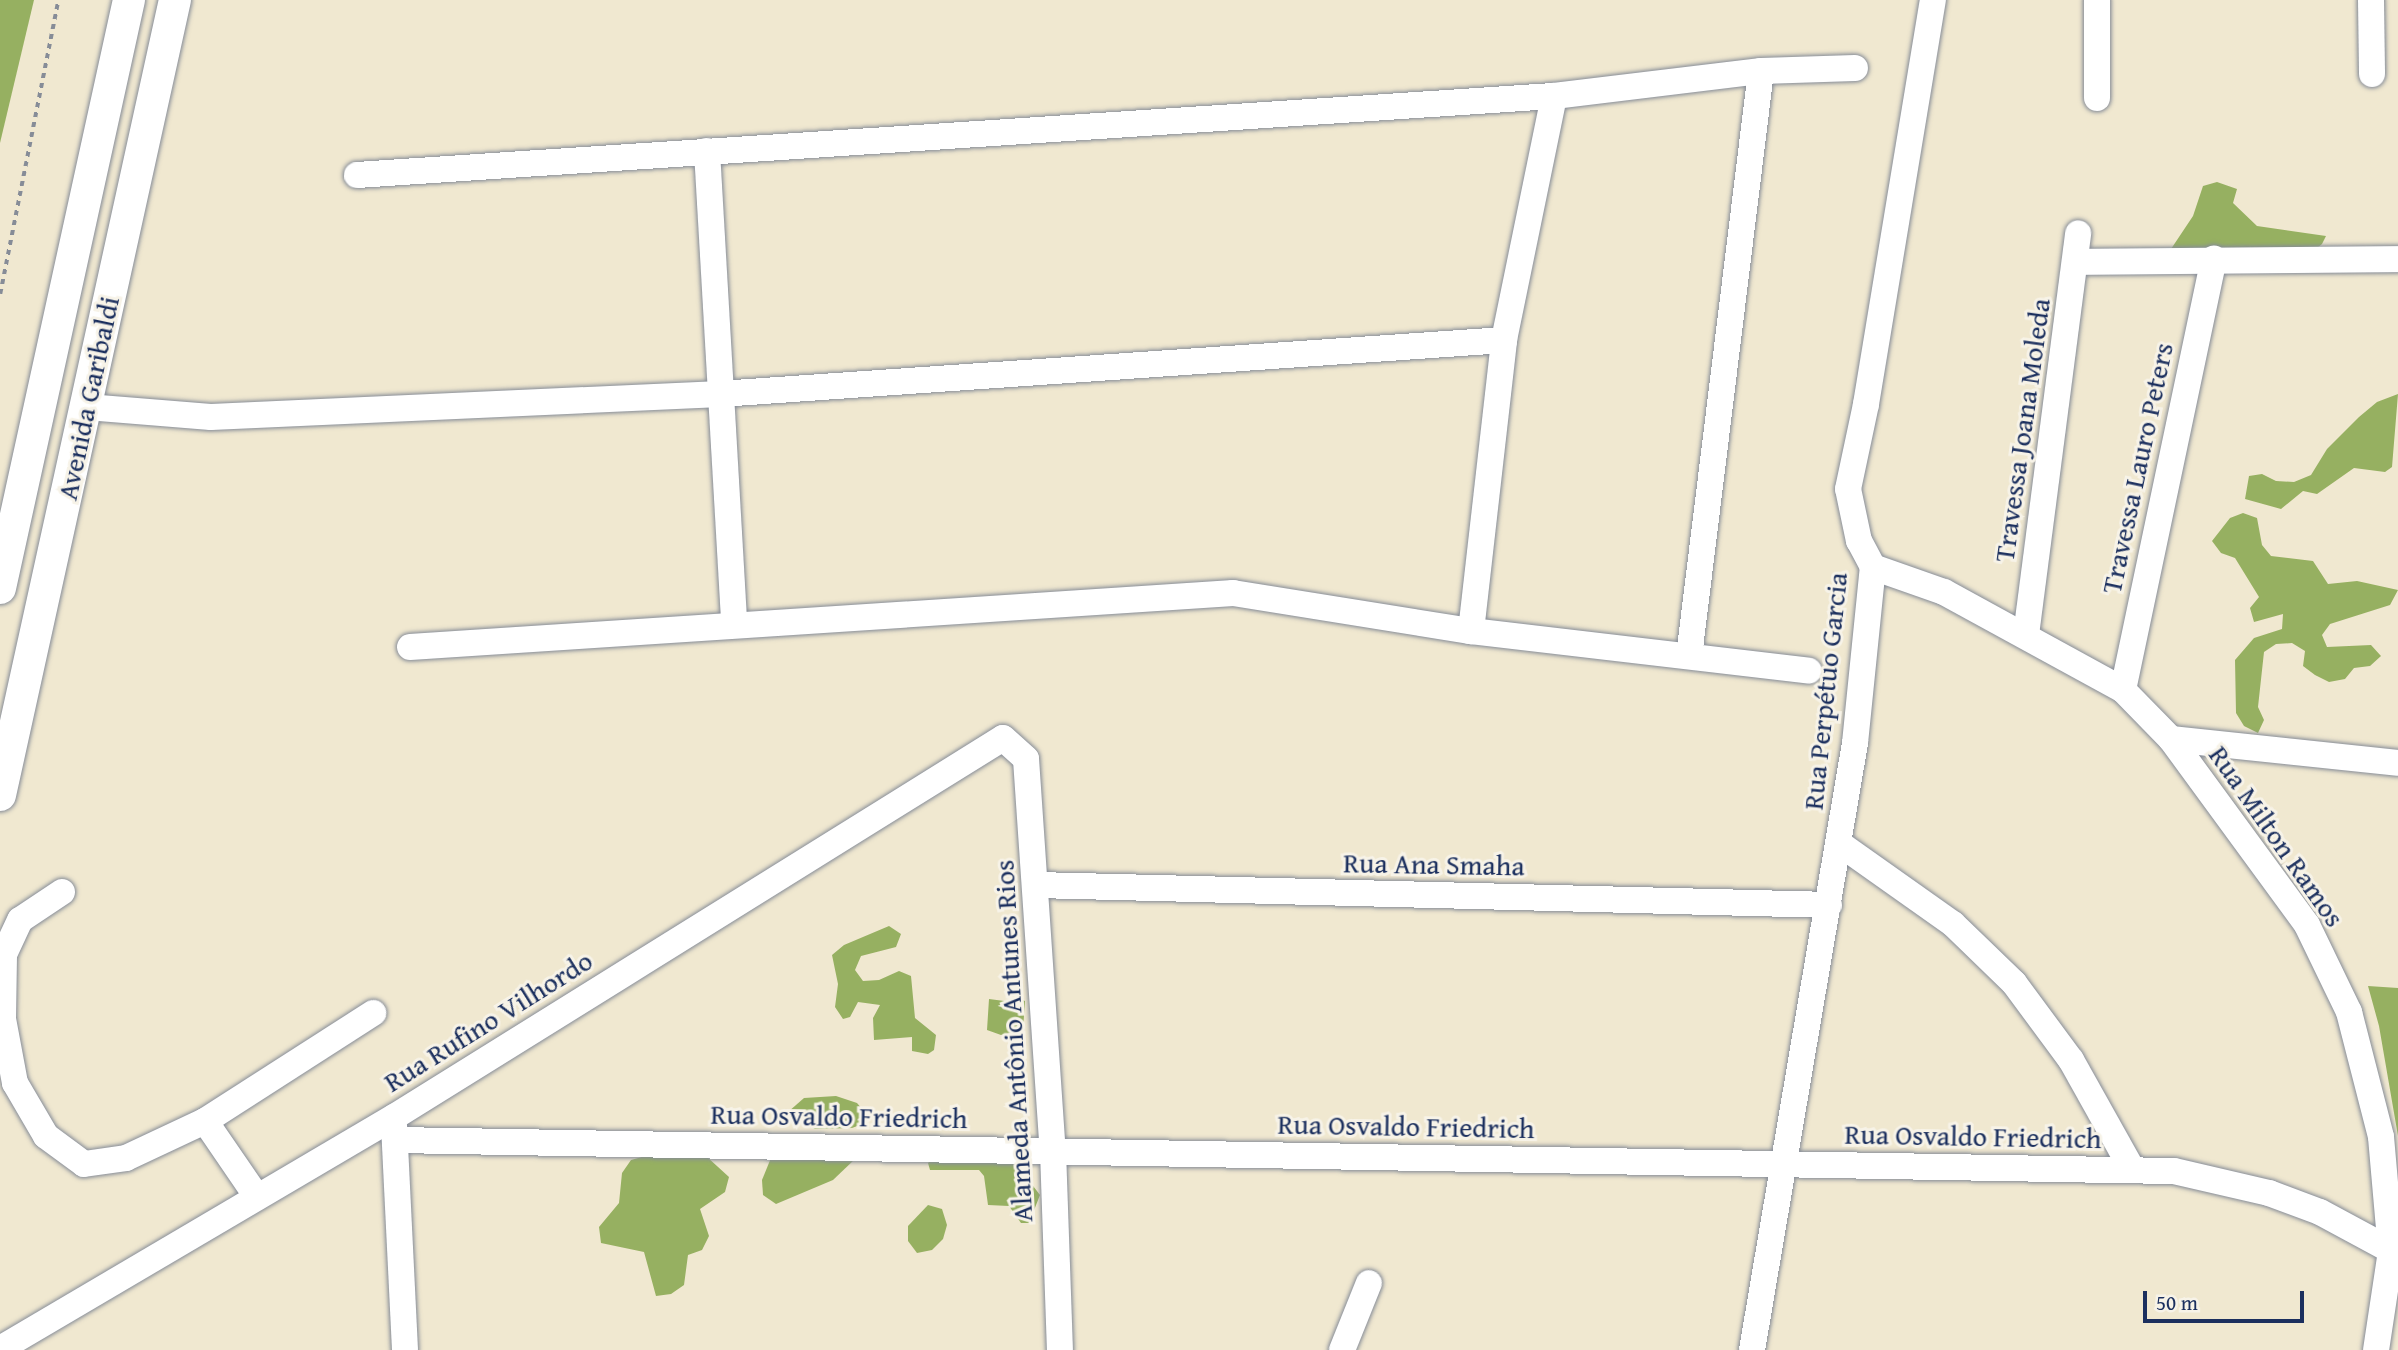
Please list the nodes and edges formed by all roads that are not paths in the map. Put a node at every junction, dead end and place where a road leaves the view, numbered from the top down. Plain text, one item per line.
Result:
1 (130, 0) edge
2 (174, 0) edge
3 (1933, 0) edge
4 (2098, 0) edge
5 (2371, 0) edge
6 (1855, 68) dead end
7 (1761, 71) junction
8 (2372, 74) dead end
9 (1554, 96) junction
10 (2097, 98) dead end
11 (707, 151) junction
12 (357, 174) dead end
13 (88, 192) junction
14 (129, 202) junction
15 (2078, 233) dead end
16 (2214, 259) junction
17 (2398, 259) edge
18 (2077, 262) junction
19 (1504, 340) junction
20 (720, 394) junction
21 (87, 407) junction
22 (1873, 567) junction
23 (0, 588) edge
24 (734, 622) junction
25 (1471, 631) junction
26 (2026, 635) junction
27 (410, 647) dead end
28 (1689, 656) junction
29 (1809, 671) dead end
30 (2123, 690) junction
31 (1003, 738) joint
32 (2171, 738) junction
33 (2398, 763) edge
34 (0, 795) edge
35 (1840, 844) junction
36 (1036, 885) junction
37 (62, 892) dead end
38 (1829, 905) junction
39 (373, 1013) dead end
40 (205, 1121) junction
41 (395, 1129) junction
42 (1053, 1152) junction
43 (1783, 1165) junction
44 (2132, 1169) junction
45 (257, 1197) junction
46 (2395, 1253) edge
47 (1369, 1283) dead end
48 (0, 1349) edge
49 (405, 1350) edge
50 (1060, 1350) edge
51 (1342, 1350) edge
52 (1752, 1350) edge
53 (2376, 1350) edge

1 - 13 main road, Avenida Garibaldi
2 - 14 main road, Avenida Garibaldi
3 - 22 street, Rua Perpétuo Garcia
4 - 10 street
5 - 8 street
6 - 7 street
7 - 9 street
7 - 28 street
9 - 11 street
9 - 19 street
11 - 12 street
11 - 20 street
13 - 14 main road
13 - 23 main road, Avenida Garibaldi
14 - 21 main road, Avenida Garibaldi
15 - 18 street, Travessa Joana Moleda
16 - 17 street
16 - 18 street
16 - 30 street, Travessa Lauro Peters
18 - 26 street, Travessa Joana Moleda
19 - 20 street
19 - 25 street
20 - 21 street
20 - 24 street
21 - 34 main road, Avenida Garibaldi
22 - 26 street, Rua Milton Ramos
22 - 35 street, Rua Perpétuo Garcia
24 - 25 street
24 - 27 street
25 - 28 street
26 - 30 street, Rua Milton Ramos
28 - 29 street
30 - 32 street, Rua Milton Ramos
31 - 36 street, Alameda Antônio Antunes Rios
31 - 41 street, Rua Rufino Vilhordo
32 - 33 street
32 - 46 street, Rua Milton Ramos
35 - 38 street, Rua Perpétuo Garcia
35 - 44 street
36 - 38 street, Rua Ana Smaha
36 - 42 street, Alameda Antônio Antunes Rios
37 - 40 street
38 - 43 street, Rua Perpétuo Garcia
39 - 40 street
40 - 45 street
41 - 42 street, Rua Osvaldo Friedrich
41 - 45 street, Rua Rufino Vilhordo
41 - 49 street
42 - 43 street, Rua Osvaldo Friedrich
42 - 50 street, Alameda Antônio Antunes Rios
43 - 44 street, Rua Osvaldo Friedrich
43 - 52 street, Rua Perpétuo Garcia
44 - 46 street, Rua Osvaldo Friedrich
45 - 48 street, Rua Rufino Vilhordo
46 - 53 street, Rua Milton Ramos
47 - 51 street

